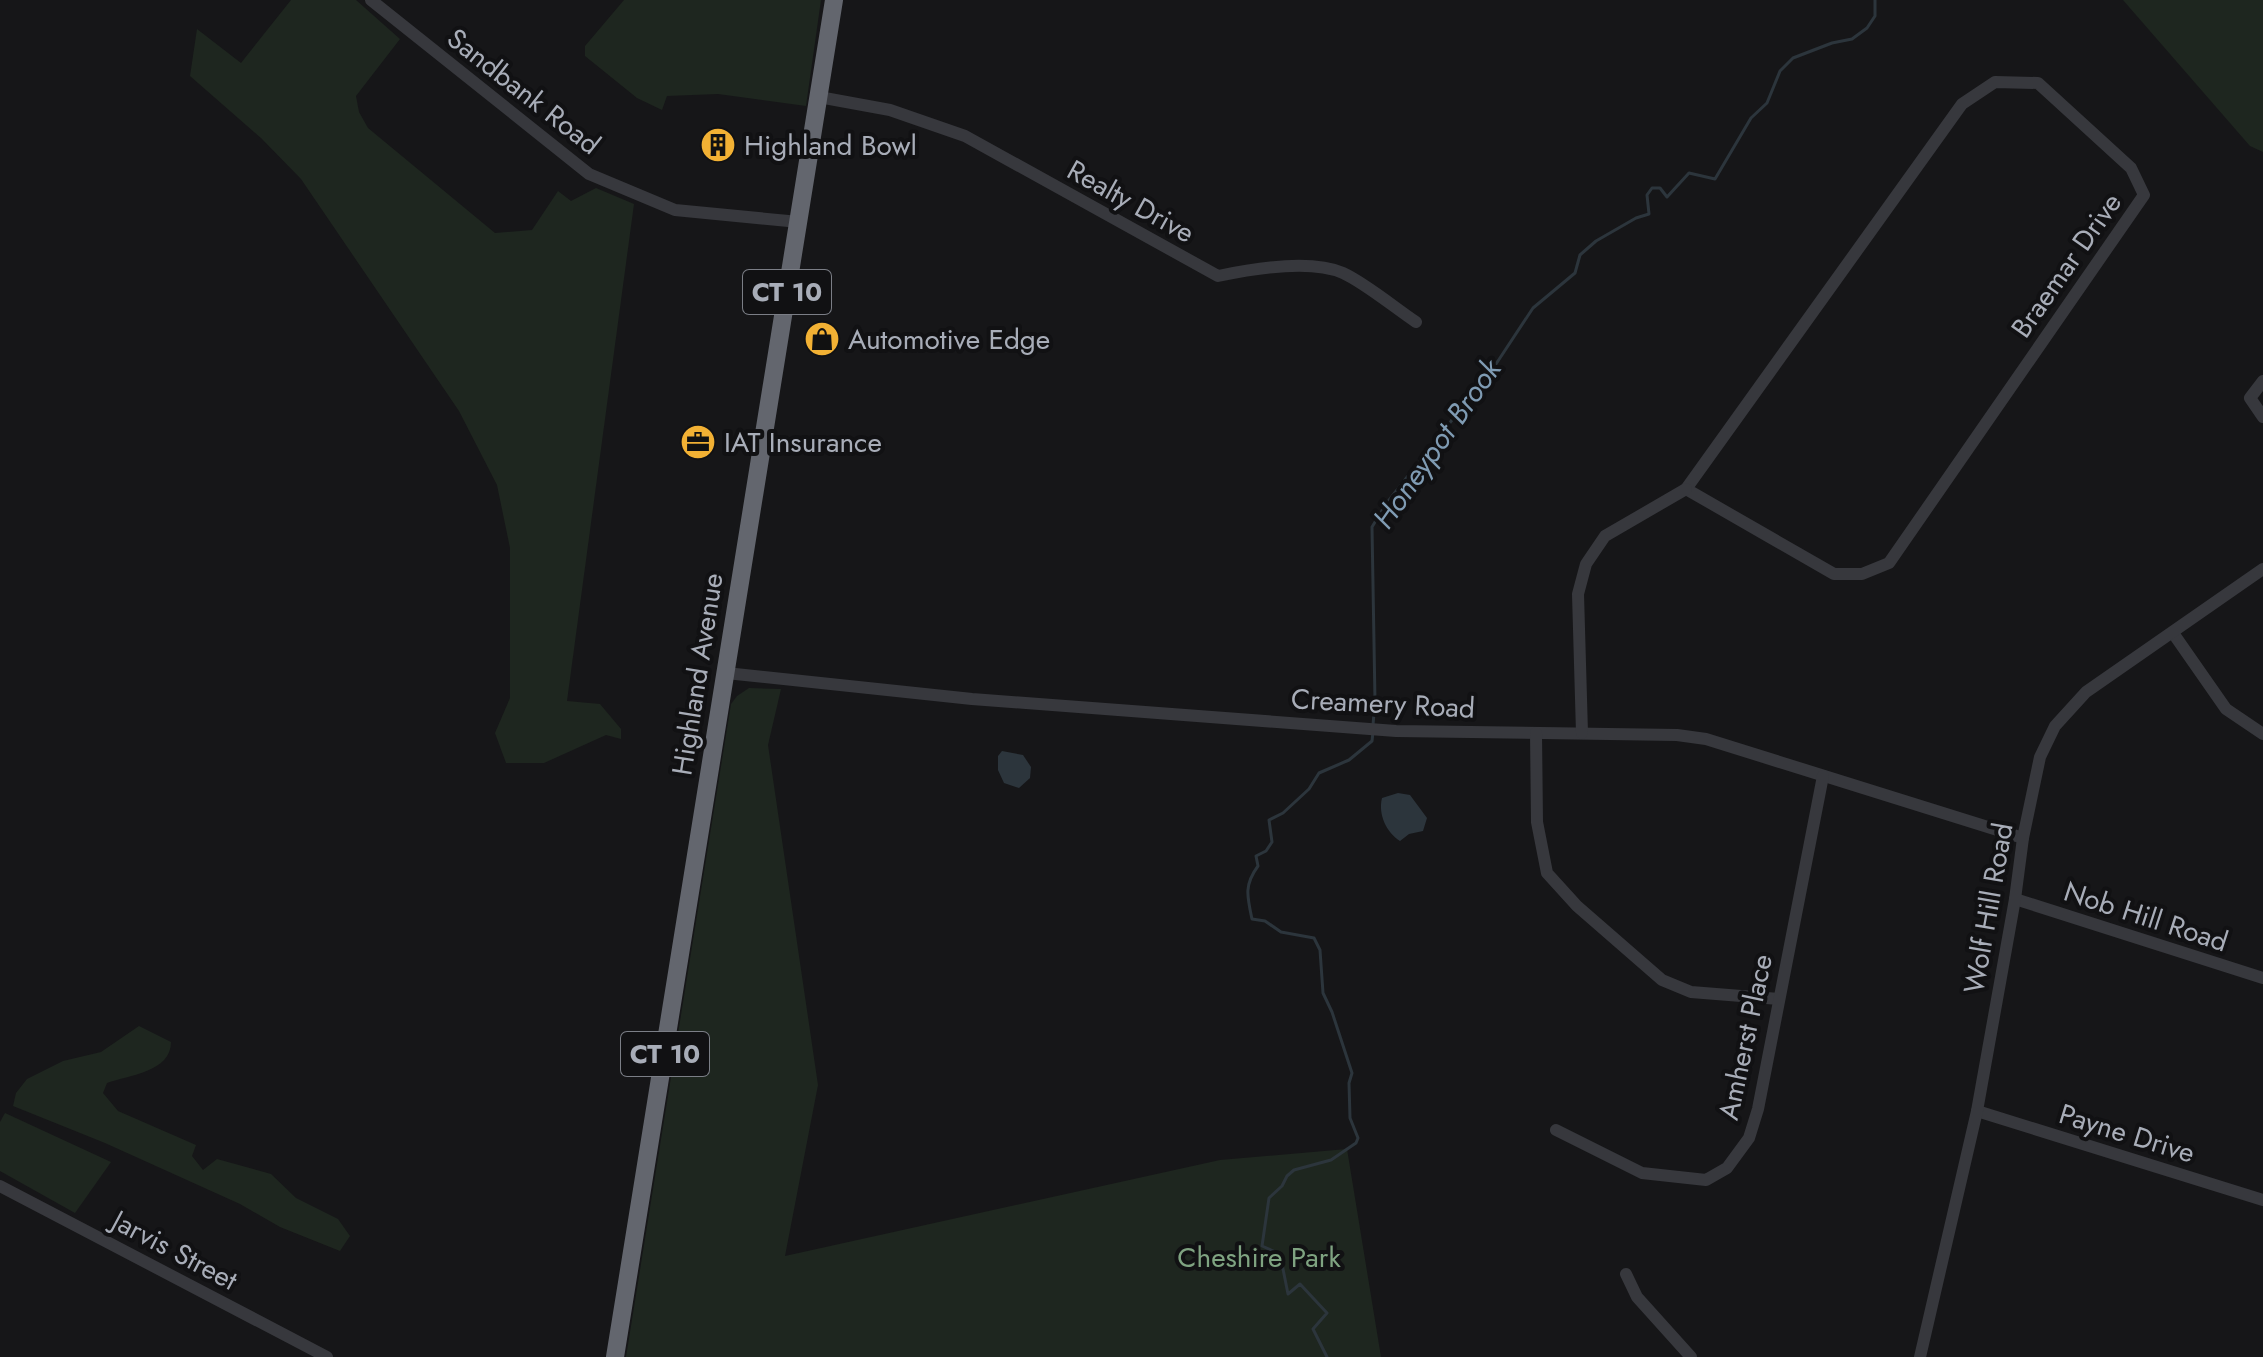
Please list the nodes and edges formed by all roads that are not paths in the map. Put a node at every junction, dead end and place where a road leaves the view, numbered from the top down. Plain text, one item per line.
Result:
1 (371, 0) edge
2 (834, 0) edge
3 (819, 97) junction
4 (799, 222) junction
5 (1416, 322) dead end
6 (2263, 381) edge
7 (2263, 417) edge
8 (1686, 489) junction
9 (2263, 569) edge
10 (2173, 633) junction
11 (726, 673) junction
12 (1536, 733) junction
13 (1582, 733) junction
14 (2263, 734) edge
15 (1823, 776) junction
16 (2023, 838) junction
17 (2015, 899) junction
18 (2263, 978) edge
19 (1779, 999) junction
20 (1977, 1111) junction
21 (1556, 1130) dead end
22 (0, 1186) edge
23 (2263, 1200) edge
24 (1626, 1274) dead end
25 (327, 1357) edge
26 (615, 1357) edge
27 (1691, 1357) edge
28 (1920, 1357) edge

1 - 4 street, Sandbank Road
2 - 3 highway, Highland Avenue / CT 10
3 - 4 highway, Highland Avenue / CT 10
3 - 5 street, Realty Drive
4 - 11 highway, Highland Avenue / CT 10
6 - 7 street
8 - 8 street, Braemar Drive
8 - 13 street, Braemar Drive
9 - 10 street, Wolf Hill Road
10 - 14 street
10 - 16 street, Wolf Hill Road
11 - 12 street, Creamery Road
11 - 26 highway, Highland Avenue / CT 10
12 - 13 street, Creamery Road
12 - 19 street
13 - 15 street, Creamery Road
15 - 16 street, Creamery Road
15 - 19 street, Amherst Place
16 - 17 street, Wolf Hill Road
17 - 18 street, Nob Hill Road
17 - 20 street, Wolf Hill Road
19 - 21 street, Amherst Place
20 - 23 street, Payne Drive
20 - 28 street, Wolf Hill Road
22 - 25 street, Jarvis Street
24 - 27 street

